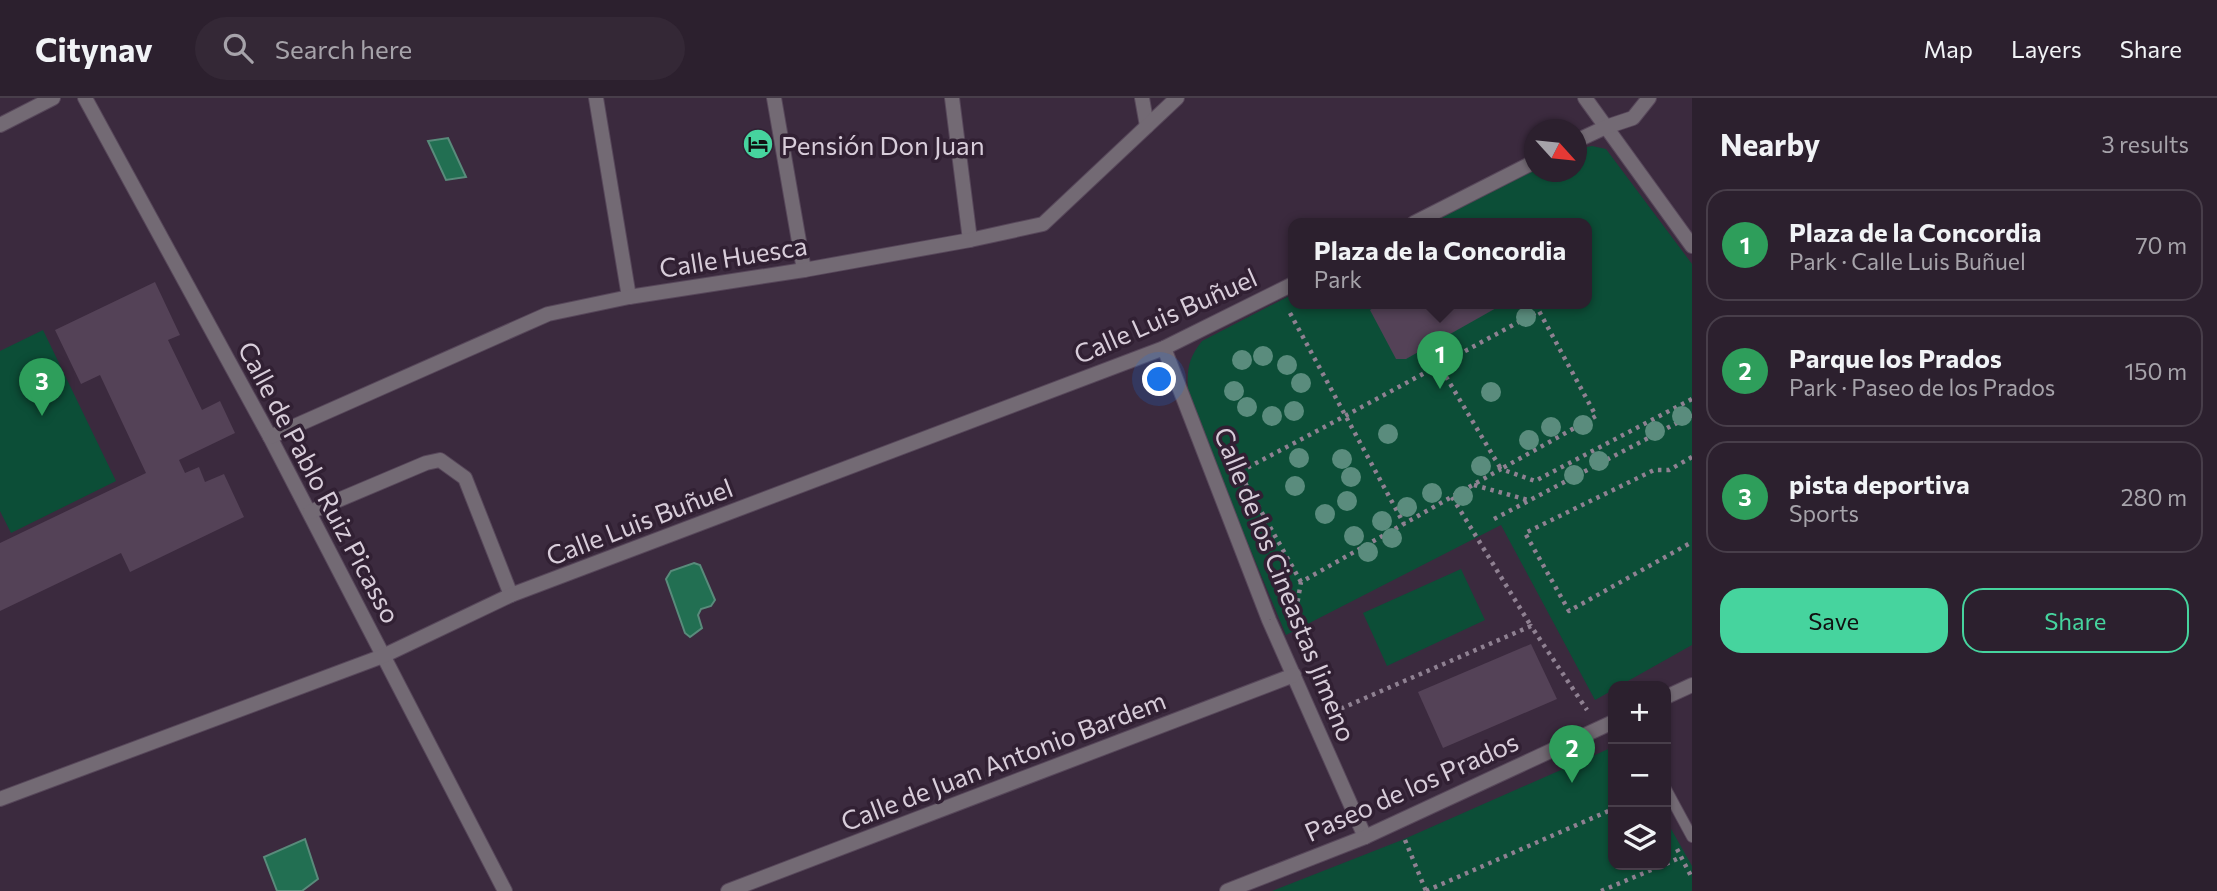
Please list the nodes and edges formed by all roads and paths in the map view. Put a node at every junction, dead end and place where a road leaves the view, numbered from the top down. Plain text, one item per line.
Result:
1 (53, 98) edge
2 (85, 98) edge
3 (596, 98) edge
4 (774, 98) edge
5 (952, 98) edge
6 (1142, 98) edge
7 (1177, 98) edge
8 (1585, 98) edge
9 (1649, 98) edge
10 (0, 125) edge
11 (1147, 126) junction
12 (1605, 127) junction
13 (1587, 136) edge
14 (1524, 168) edge
15 (1424, 218) edge
16 (970, 240) junction
17 (1692, 246) edge
18 (804, 270) junction
19 (1288, 286) edge
20 (629, 297) junction
21 (1290, 313) dead end
22 (1164, 348) junction
23 (1438, 365) junction
24 (1692, 399) edge
25 (1692, 415) edge
26 (1345, 416) junction
27 (270, 437) junction
28 (1692, 457) edge
29 (1501, 469) junction
30 (1474, 485) junction
31 (1452, 497) junction
32 (1529, 501) junction
33 (310, 512) junction
34 (1494, 519) dead end
35 (1404, 524) junction
36 (1692, 542) edge
37 (1301, 582) junction
38 (511, 595) junction
39 (1269, 620) junction
40 (1531, 626) junction
41 (383, 656) junction
42 (1294, 675) junction
43 (1692, 685) edge
44 (1671, 695) edge
45 (1587, 710) dead end
46 (1333, 712) dead end
47 (1608, 724) edge
48 (1671, 798) edge
49 (0, 800) edge
50 (1608, 811) edge
51 (1365, 837) junction
52 (1692, 837) edge
53 (1405, 839) dead end
54 (1681, 857) dead end
55 (1671, 861) edge
56 (1651, 870) edge
57 (505, 891) edge
58 (729, 891) edge
59 (1227, 891) edge
60 (1426, 891) edge
61 (1601, 891) edge

1 - 10 street
2 - 27 street, Calle de Pablo Ruiz Picasso
3 - 20 street
4 - 18 street
5 - 16 street
6 - 11 street
7 - 11 street, Calle Huesca
8 - 12 street
9 - 12 street
11 - 16 street, Calle Huesca
12 - 13 street
12 - 17 street
14 - 15 street
16 - 18 street, Calle Huesca
18 - 20 street, Calle Huesca
19 - 22 street, Calle Luis Buñuel
20 - 27 street, Calle Huesca
21 - 26 path
22 - 38 street, Calle Luis Buñuel
22 - 39 street, Calle de los Cineastas Jimeno
23 - 26 path
23 - 29 path
23 - 29 path
24 - 29 path
25 - 32 path
26 - 35 path
26 - 37 path
27 - 33 street, Calle de Pablo Ruiz Picasso
28 - 36 path
29 - 30 path
30 - 31 path
30 - 32 path
31 - 35 path
31 - 40 path
32 - 34 path
33 - 38 street
33 - 41 street, Calle de Pablo Ruiz Picasso
35 - 37 path
37 - 39 path
38 - 41 street, Calle Luis Buñuel
39 - 42 street, Calle de los Cineastas Jimeno
40 - 45 path
40 - 46 path
41 - 49 street, Calle Luis Buñuel
41 - 57 street, Calle de Pablo Ruiz Picasso
42 - 51 street, Calle de los Cineastas Jimeno
42 - 58 street, Calle de Juan Antonio Bardem
43 - 44 street
47 - 51 street, Paseo de los Prados
48 - 52 lane
50 - 60 path
51 - 59 street, Paseo de los Prados
53 - 60 path
54 - 55 path
56 - 61 path

